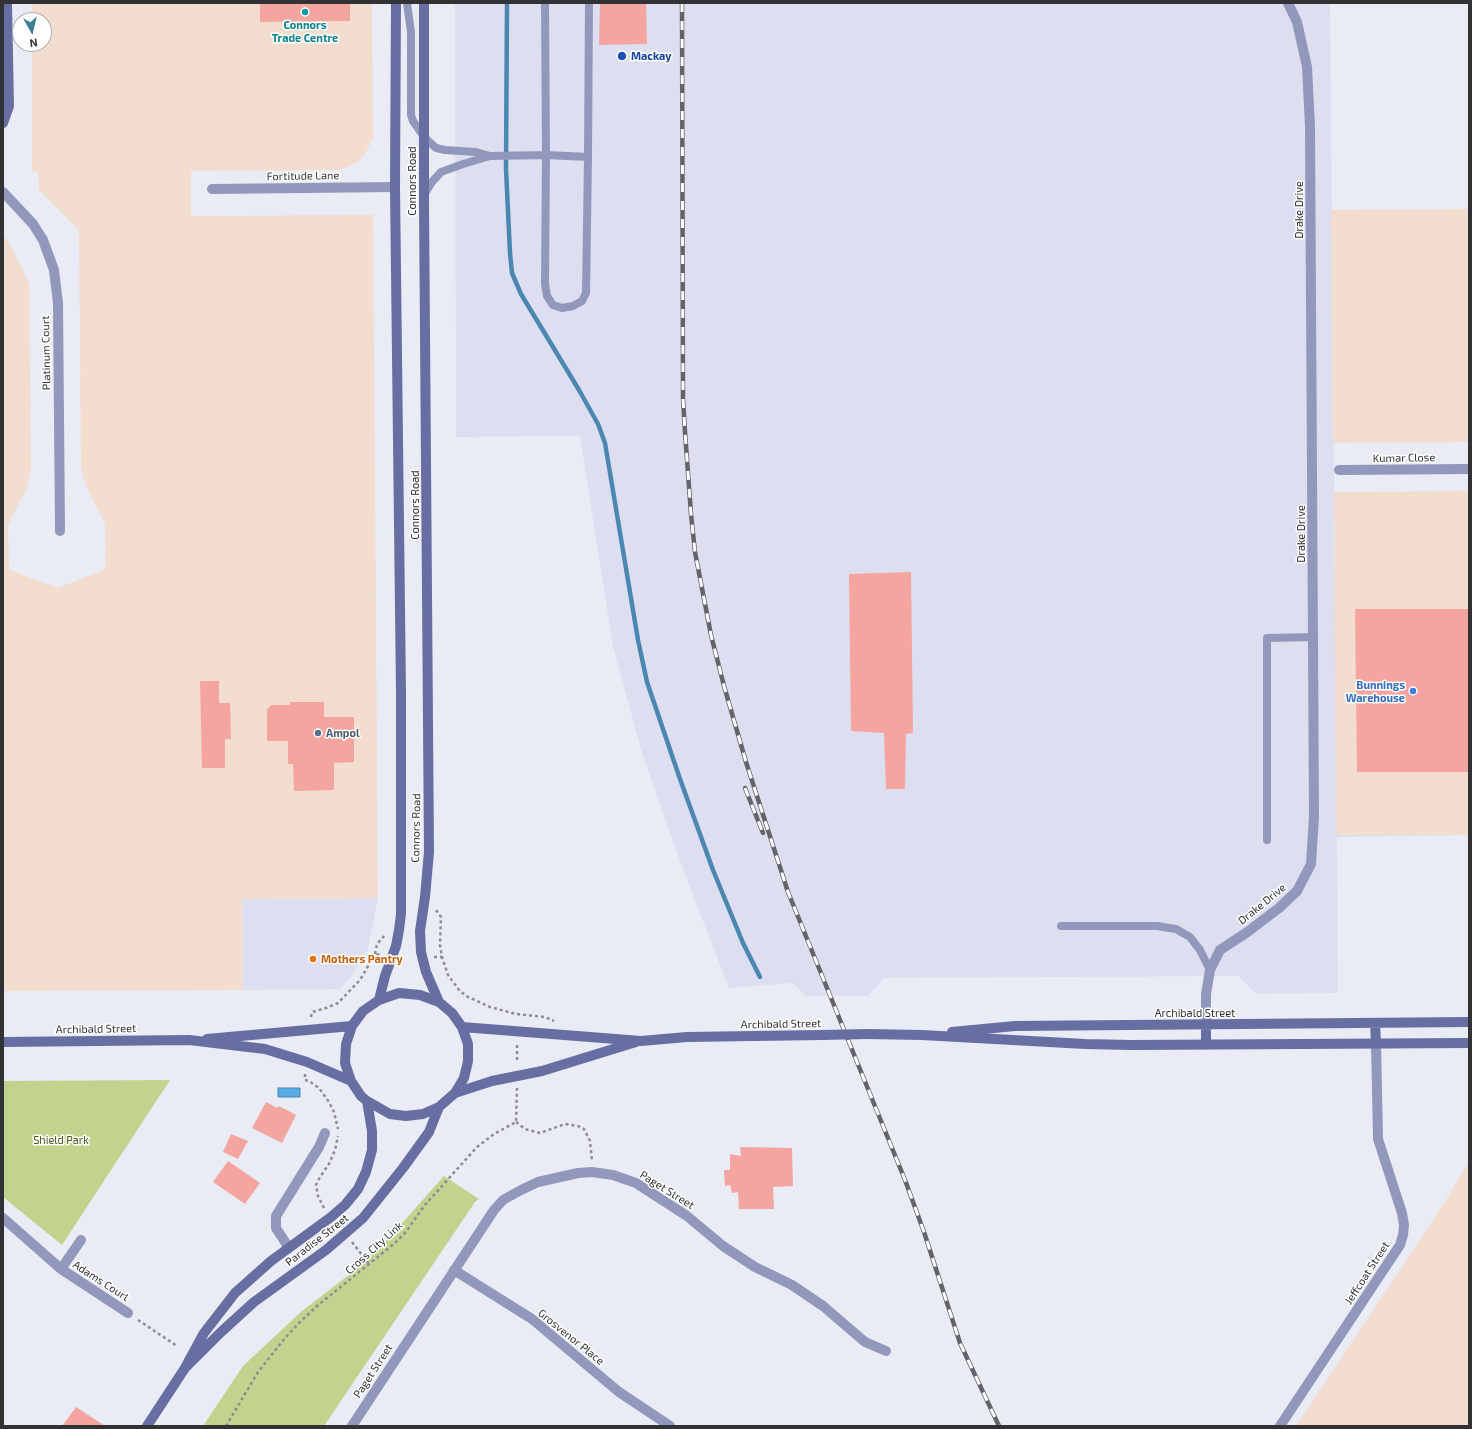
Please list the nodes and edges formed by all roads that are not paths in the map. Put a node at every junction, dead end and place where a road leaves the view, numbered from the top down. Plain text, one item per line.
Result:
1 (7, 3) edge
2 (396, 3) edge
3 (407, 3) edge
4 (424, 3) edge
5 (544, 3) edge
6 (589, 3) edge
7 (1288, 3) edge
8 (3, 123) edge
9 (424, 138) junction
10 (546, 155) junction
11 (492, 156) junction
12 (588, 157) junction
13 (395, 187) junction
14 (212, 189) dead end
15 (3, 192) edge
16 (424, 195) junction
17 (1469, 469) edge
18 (1340, 470) dead end
19 (60, 531) dead end
20 (1314, 637) junction
21 (1267, 840) dead end
22 (1061, 926) dead end
23 (1210, 970) junction
24 (379, 1000) junction
25 (440, 1002) junction
26 (1469, 1022) edge
27 (1375, 1023) junction
28 (1206, 1025) junction
29 (352, 1026) junction
30 (462, 1027) junction
31 (922, 1035) junction
32 (189, 1040) junction
33 (641, 1040) junction
34 (3, 1042) edge
35 (1376, 1043) junction
36 (1469, 1043) edge
37 (1206, 1044) junction
38 (351, 1081) junction
39 (455, 1093) junction
40 (367, 1101) junction
41 (438, 1107) junction
42 (325, 1133) dead end
43 (3, 1218) edge
44 (81, 1240) dead end
45 (289, 1248) junction
46 (61, 1269) junction
47 (454, 1270) junction
48 (128, 1313) road end
49 (886, 1351) dead end
50 (184, 1368) junction
51 (147, 1426) edge
52 (352, 1426) edge
53 (670, 1426) edge
54 (1280, 1426) edge

1 - 8 street
2 - 13 street, Connors Road
3 - 9 lane
4 - 9 street, Connors Road
5 - 10 lane
6 - 12 lane
7 - 20 street, Drake Drive
9 - 11 lane
9 - 16 street, Connors Road
10 - 11 lane
10 - 12 lane
10 - 12 lane
11 - 16 lane
13 - 14 street, Fortitude Lane
13 - 24 street, Connors Road
15 - 19 street, Platinum Court
16 - 25 street, Connors Road
17 - 18 street, Kumar Close
20 - 21 lane
20 - 23 street, Drake Drive
22 - 23 lane
23 - 28 street, Drake Drive
24 - 25 street
24 - 29 street
25 - 30 street
26 - 27 street, Archibald Street
27 - 28 street, Archibald Street
27 - 35 street
28 - 31 street, Archibald Street
28 - 37 street
29 - 32 street, Archibald Street
29 - 38 street
30 - 33 street, Archibald Street
30 - 39 street
31 - 33 street, Archibald Street, bridge
31 - 37 street, Archibald Street
32 - 34 street, Archibald Street
32 - 38 street, Archibald Street
33 - 39 street, Archibald Street
35 - 36 street, Archibald Street
35 - 37 street, Archibald Street
35 - 54 street, Jeffcoat Street
38 - 40 street
39 - 41 street
40 - 41 street
40 - 45 street, Paradise Street
41 - 50 street, Paradise Street
42 - 45 street, Paradise Street
43 - 46 street, Adams Court
44 - 46 street, Adams Court
45 - 50 street, Paradise Street
46 - 48 street, Adams Court
47 - 49 street, Paget Street
47 - 52 street, Paget Street
47 - 53 street, Grosvenor Place
50 - 51 street, Paradise Street

